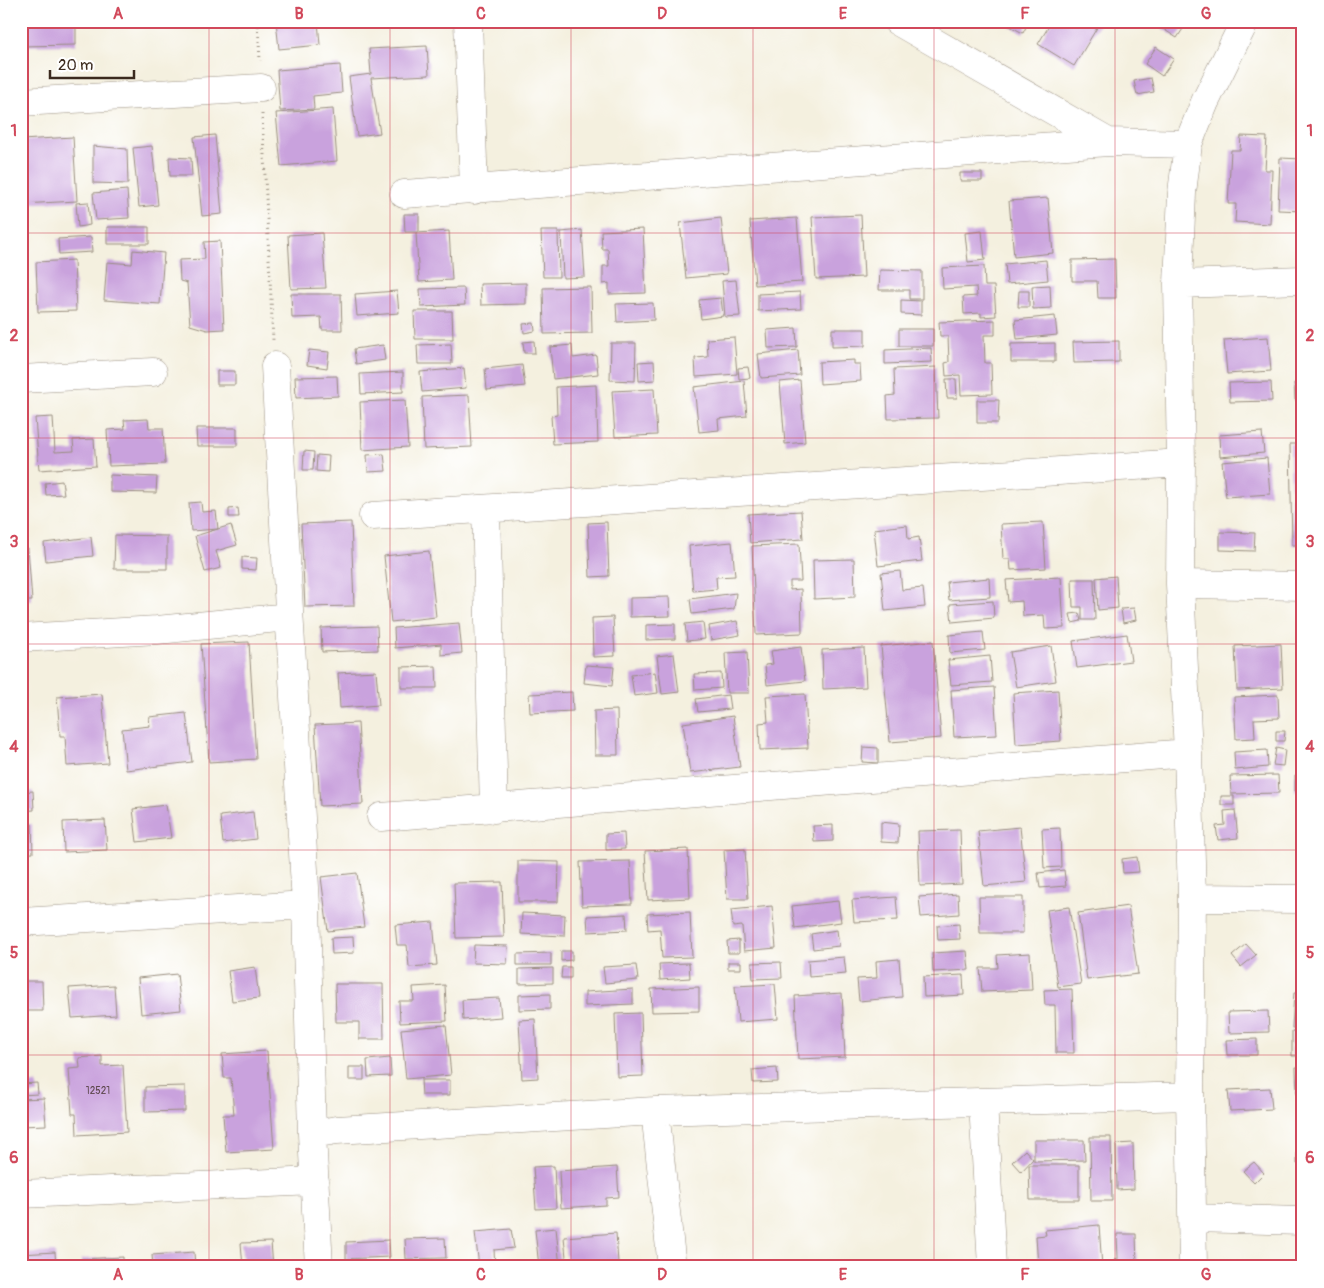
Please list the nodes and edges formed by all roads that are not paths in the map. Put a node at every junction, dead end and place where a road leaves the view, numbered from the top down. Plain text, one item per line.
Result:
1 (468, 21) edge
2 (897, 21) edge
3 (1245, 21) edge
4 (261, 88) road end
5 (21, 102) edge
6 (1108, 142) junction
7 (1188, 144) junction
8 (474, 190) junction
9 (404, 194) dead end
10 (1303, 280) edge
11 (1178, 284) junction
12 (275, 366) road end
13 (153, 372) dead end
14 (21, 380) edge
15 (1182, 463) junction
16 (486, 509) junction
17 (373, 516) dead end
18 (1180, 584) junction
19 (1303, 586) edge
20 (289, 617) junction
21 (21, 638) edge
22 (1188, 753) junction
23 (494, 809) junction
24 (381, 817) dead end
25 (1192, 898) junction
26 (1303, 899) edge
27 (306, 905) junction
28 (21, 922) edge
29 (1190, 1096) junction
30 (983, 1102) junction
31 (655, 1111) junction
32 (312, 1134) junction
33 (314, 1181) junction
34 (21, 1194) edge
35 (1193, 1218) junction
36 (1303, 1221) edge
37 (319, 1267) edge
38 (672, 1267) edge
39 (992, 1267) edge
40 (1193, 1267) edge

1 - 8 street
2 - 6 street
3 - 7 street
4 - 5 street
6 - 7 street
6 - 8 street
7 - 11 street
8 - 9 street
10 - 11 street
11 - 15 street
12 - 20 street
13 - 14 street
15 - 16 street
15 - 18 street
16 - 17 street
16 - 23 street
18 - 19 street
18 - 22 street
20 - 21 street
20 - 27 street
22 - 23 street
22 - 25 street
23 - 24 street
25 - 26 street
25 - 29 street
27 - 28 street
27 - 32 street
29 - 30 street
29 - 35 street
30 - 31 street
30 - 39 street
31 - 32 street
31 - 38 street
32 - 33 street
33 - 34 street
33 - 37 street
35 - 36 street
35 - 40 street

